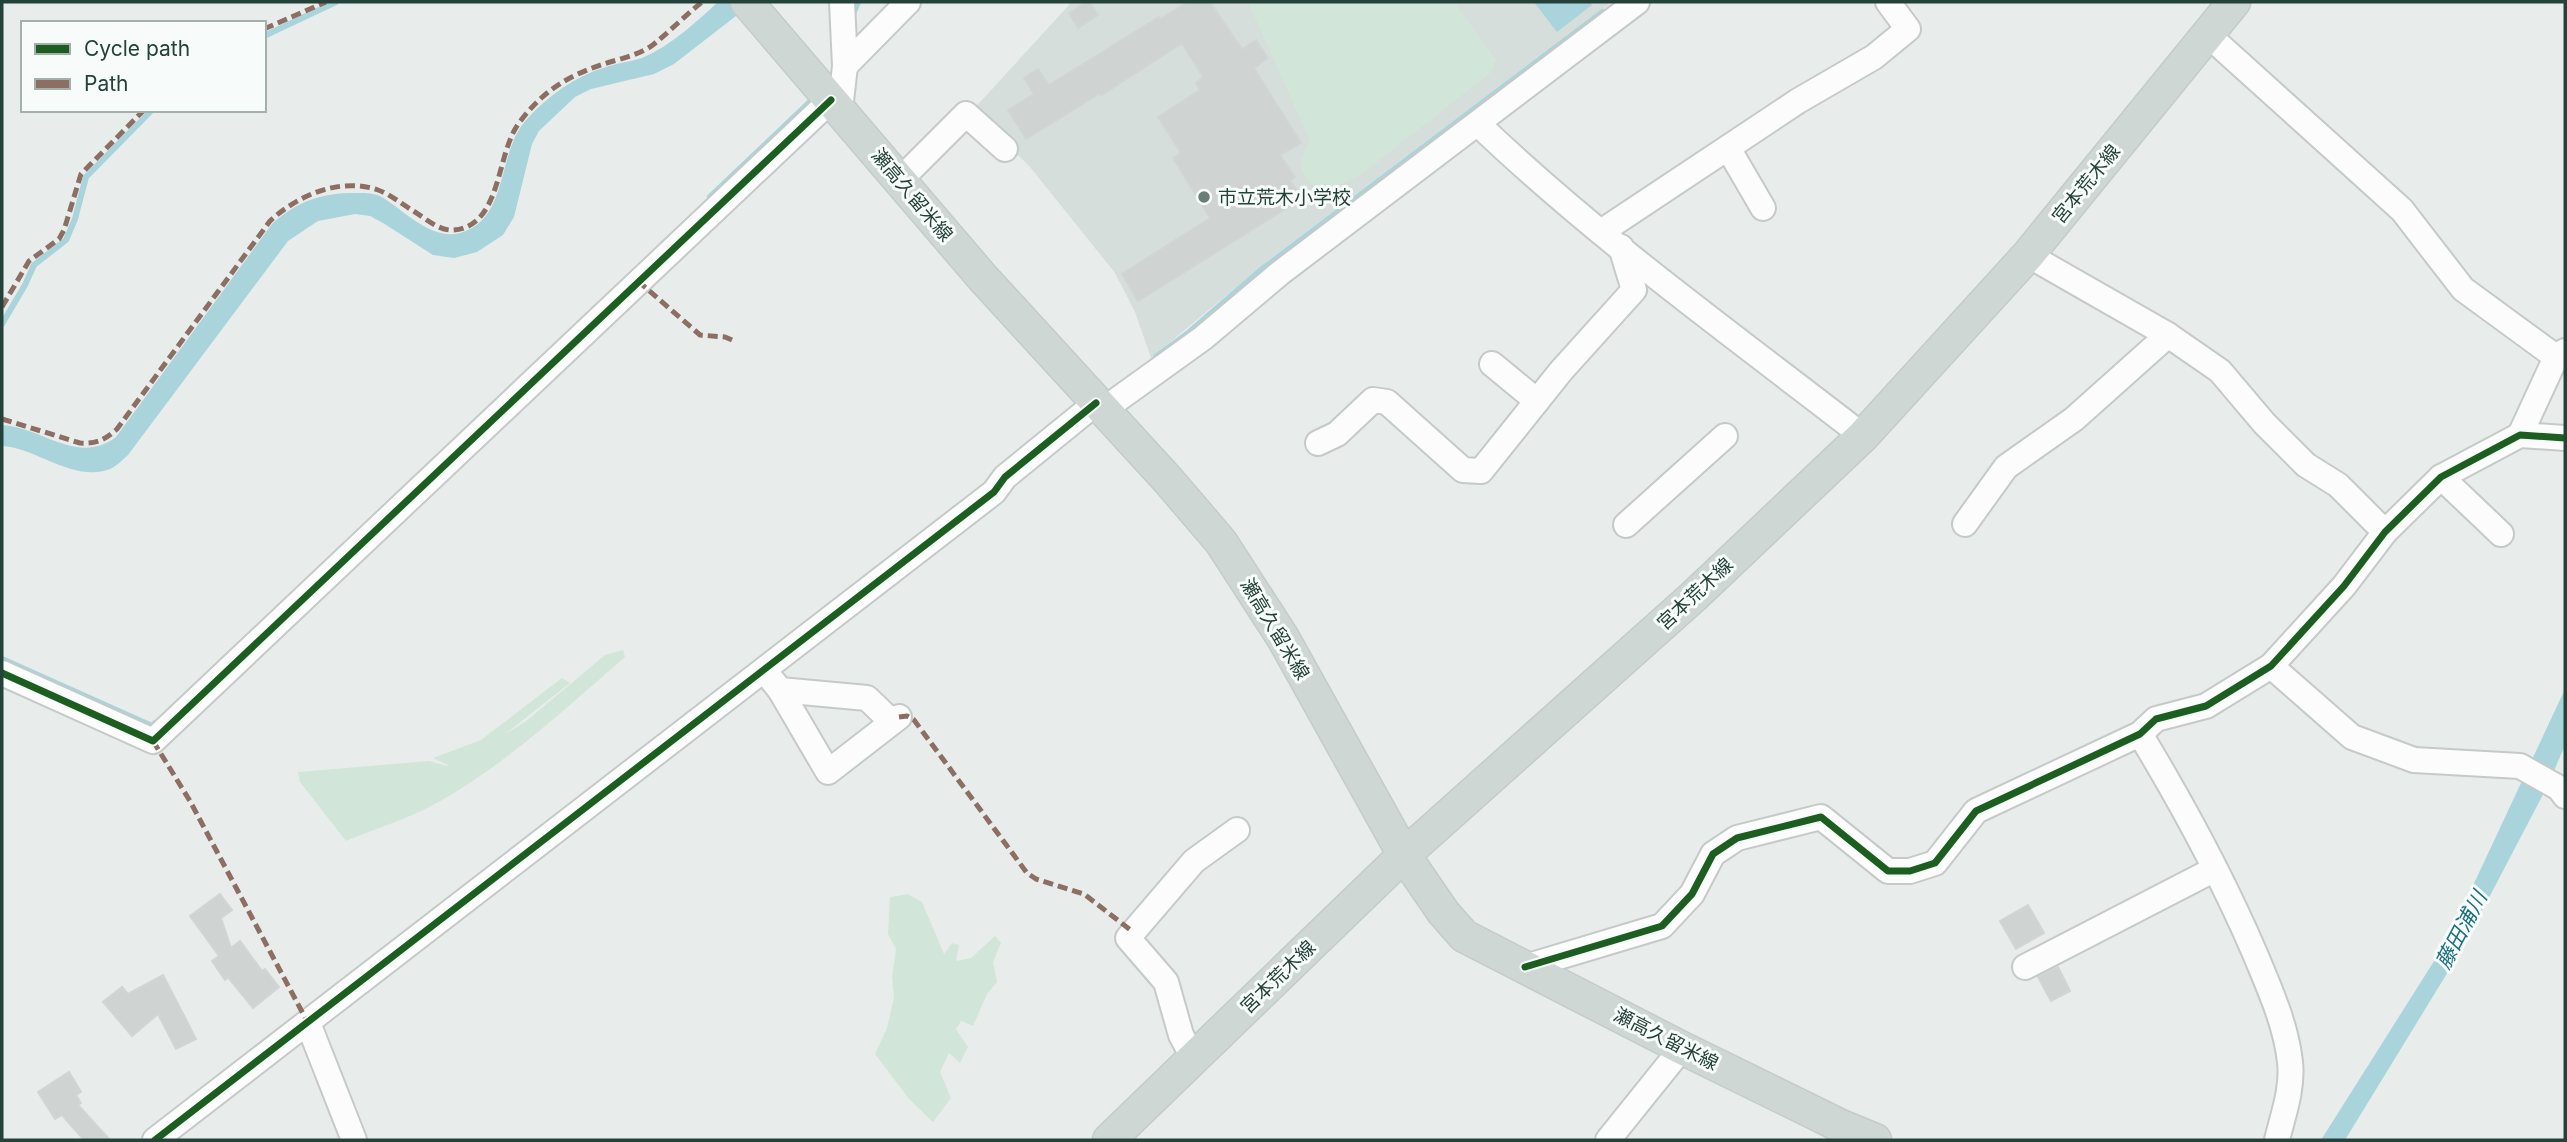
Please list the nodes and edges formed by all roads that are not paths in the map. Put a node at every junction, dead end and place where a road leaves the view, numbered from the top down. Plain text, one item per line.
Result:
1 (747, 2) edge
2 (842, 2) edge
3 (908, 2) edge
4 (1888, 2) edge
5 (2234, 2) edge
6 (1628, 4) edge
7 (2208, 35) junction
8 (845, 66) junction
9 (836, 105) junction
10 (1478, 124) junction
11 (1728, 148) junction
12 (1005, 149) dead end
13 (900, 180) junction
14 (1763, 208) dead end
15 (1611, 240) junction
16 (2028, 255) junction
17 (2168, 335) junction
18 (2561, 354) edge
19 (1492, 364) dead end
20 (1537, 401) junction
21 (1100, 407) junction
22 (2520, 435) junction
23 (1725, 436) dead end
24 (1863, 436) junction
25 (2565, 438) edge
26 (1318, 443) dead end
27 (2441, 477) junction
28 (1965, 524) dead end
29 (1626, 525) dead end
30 (2385, 532) junction
31 (2501, 534) dead end
32 (2272, 666) junction
33 (764, 670) junction
34 (2, 673) edge
35 (780, 690) junction
36 (2140, 733) junction
37 (2565, 796) edge
38 (1237, 830) dead end
39 (1404, 855) junction
40 (2216, 869) junction
41 (1525, 967) junction
42 (2025, 967) dead end
43 (308, 1023) junction
44 (1682, 1048) junction
45 (1194, 1059) junction
46 (155, 1140) edge
47 (354, 1140) edge
48 (1109, 1140) edge
49 (1608, 1140) edge
50 (1875, 1140) edge
51 (2277, 1140) edge

1 - 9 main road, 瀬高久留米線
2 - 8 street
3 - 8 street
4 - 11 street
5 - 7 main road, 宮本荒木線
6 - 10 street
7 - 16 main road, 宮本荒木線
7 - 18 street
8 - 9 street
9 - 13 main road, 瀬高久留米線
9 - 34 street
10 - 15 street
10 - 21 street
11 - 14 street
11 - 15 street
12 - 13 street
13 - 21 main road, 瀬高久留米線
15 - 20 street
15 - 24 street
16 - 17 street
16 - 24 main road, 宮本荒木線
17 - 28 street
17 - 30 street
18 - 22 street
19 - 20 street
20 - 26 street
21 - 33 street
21 - 39 main road, 瀬高久留米線
22 - 25 street
22 - 27 street
23 - 29 street
24 - 39 main road, 宮本荒木線
27 - 30 street
27 - 31 street
30 - 32 street
32 - 36 street
32 - 37 street
33 - 35 street
33 - 43 street
35 - 35 street
36 - 40 street
36 - 41 street
38 - 45 street
39 - 41 main road, 瀬高久留米線
39 - 45 main road, 宮本荒木線
40 - 42 street
40 - 51 street
41 - 44 main road, 瀬高久留米線
43 - 46 street
43 - 47 street
44 - 49 street
44 - 50 main road, 瀬高久留米線
45 - 48 main road, 宮本荒木線

